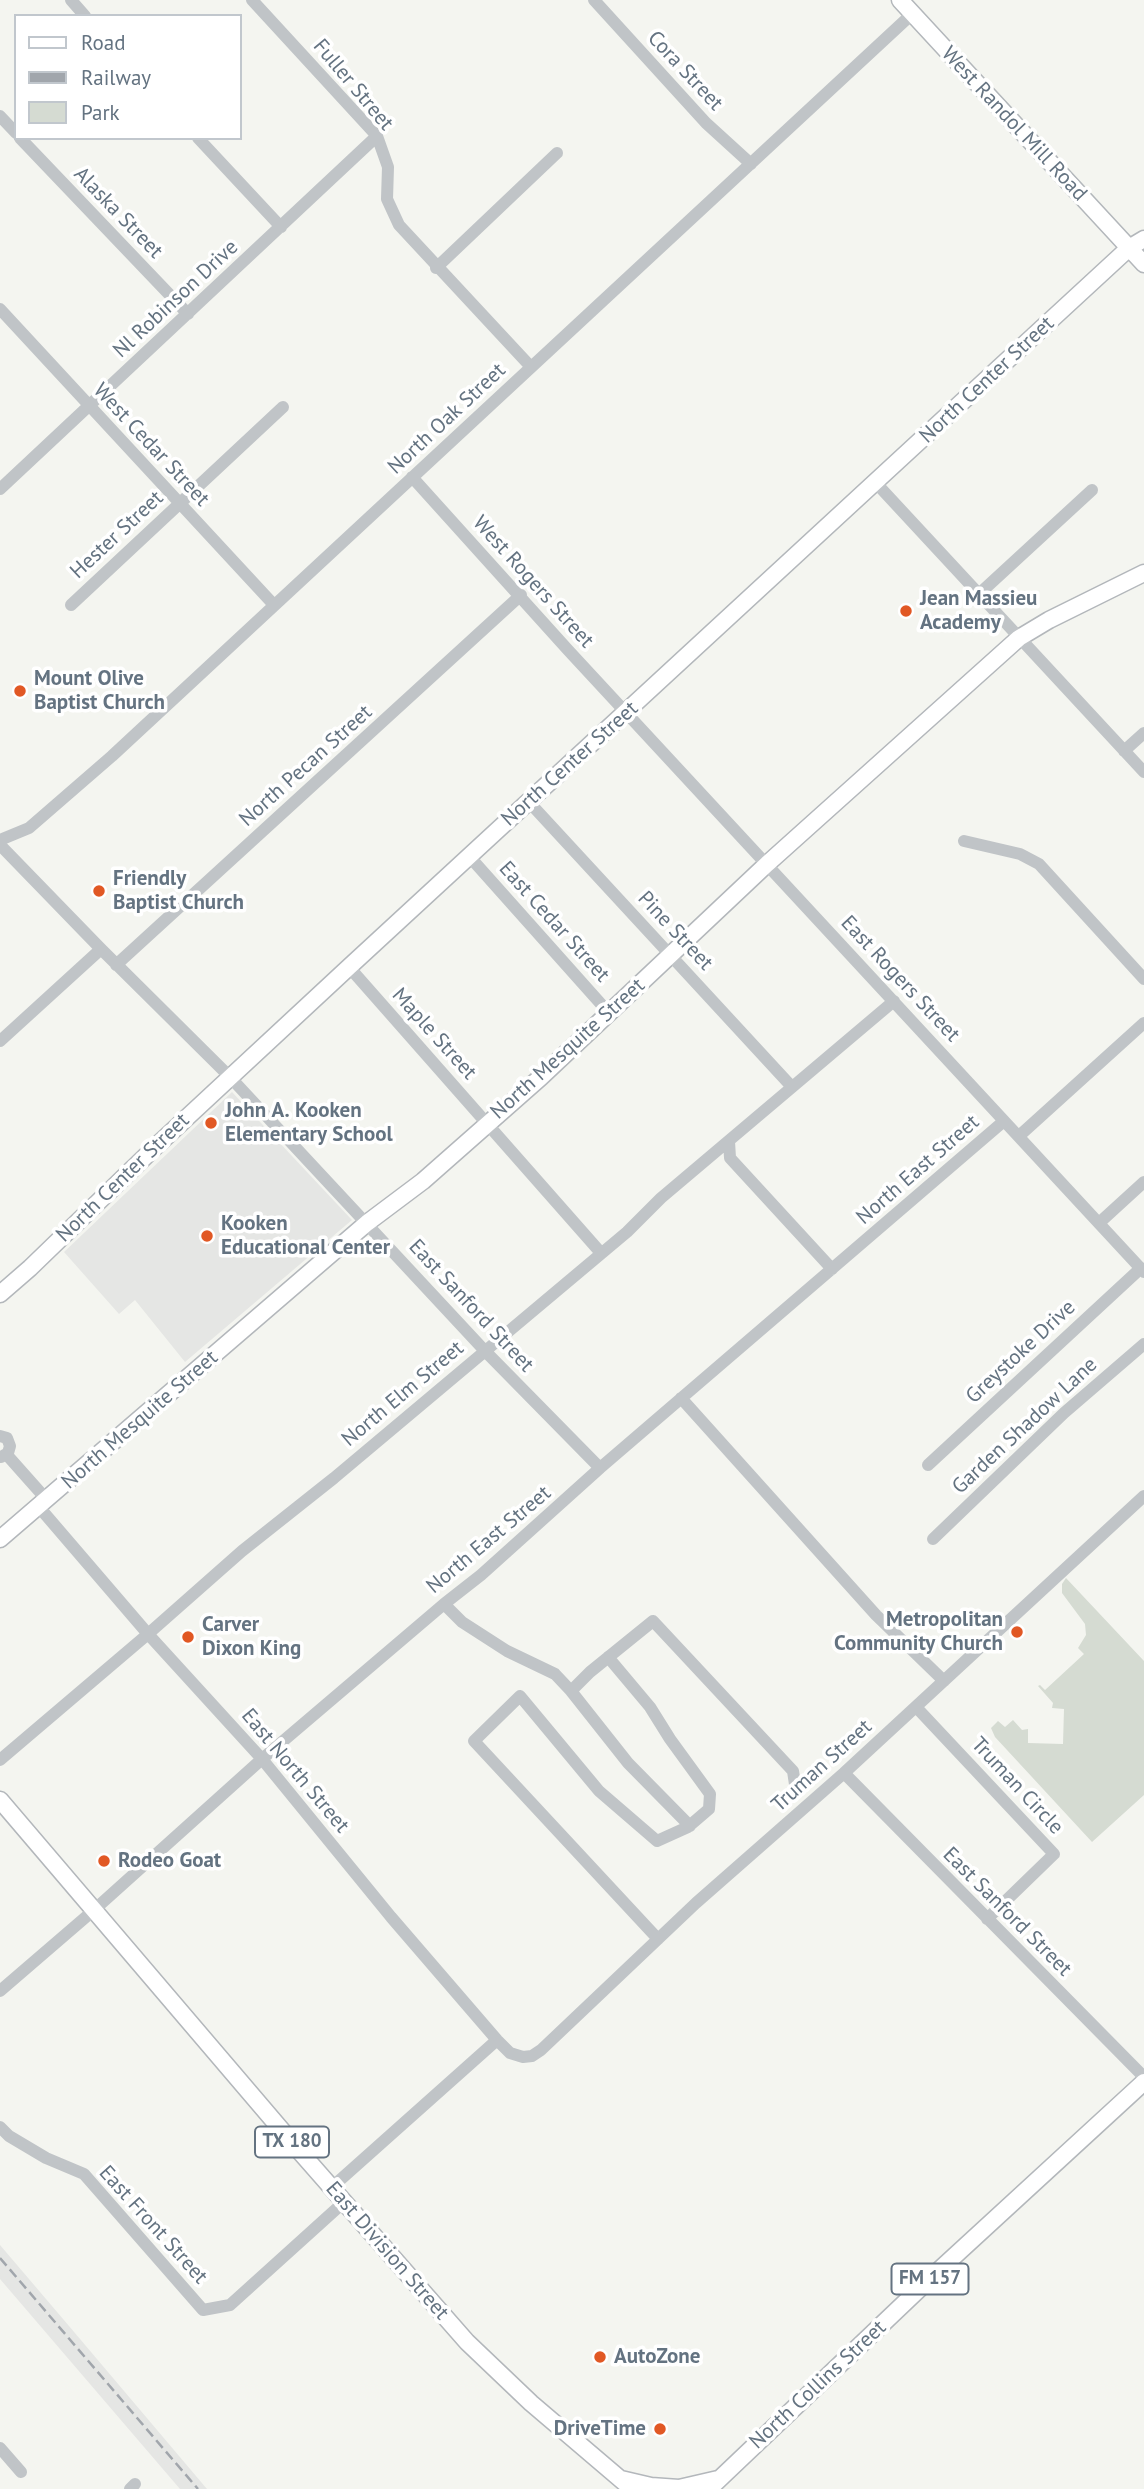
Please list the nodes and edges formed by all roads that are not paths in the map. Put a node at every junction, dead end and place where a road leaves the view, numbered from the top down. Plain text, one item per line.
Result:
1 (71, 0) edge
2 (252, 0) edge
3 (594, 0) edge
4 (900, 0) edge
5 (83, 14) edge
6 (912, 14) junction
7 (0, 116) edge
8 (14, 131) edge
9 (377, 136) junction
10 (22, 140) edge
11 (200, 140) edge
12 (557, 153) dead end
13 (751, 164) junction
14 (281, 227) junction
15 (1144, 239) edge
16 (1129, 248) junction
17 (1144, 264) edge
18 (436, 268) junction
19 (0, 309) edge
20 (188, 314) junction
21 (531, 367) junction
22 (90, 407) junction
23 (282, 407) dead end
24 (412, 477) junction
25 (876, 483) junction
26 (0, 489) edge
27 (1092, 490) dead end
28 (179, 504) junction
29 (1144, 573) edge
30 (979, 594) junction
31 (521, 596) junction
32 (71, 605) dead end
33 (274, 605) junction
34 (1019, 638) junction
35 (627, 712) junction
36 (1144, 733) edge
37 (1124, 751) junction
38 (1144, 772) edge
39 (529, 802) junction
40 (964, 841) dead end
41 (0, 843) edge
42 (469, 856) junction
43 (767, 864) junction
44 (101, 949) junction
45 (671, 956) junction
46 (116, 965) junction
47 (349, 967) junction
48 (1144, 979) edge
49 (894, 1001) junction
50 (609, 1013) junction
51 (1144, 1023) edge
52 (0, 1041) edge
53 (230, 1077) junction
54 (792, 1087) junction
55 (1004, 1121) junction
56 (487, 1122) junction
57 (1019, 1136) junction
58 (729, 1141) junction
59 (1144, 1182) edge
60 (367, 1223) junction
61 (1099, 1223) junction
62 (601, 1253) junction
63 (832, 1269) junction
64 (1142, 1270) edge
65 (0, 1294) edge
66 (1144, 1344) edge
67 (485, 1351) junction
68 (681, 1398) junction
69 (0, 1436) edge
70 (3, 1456) edge
71 (928, 1465) dead end
72 (600, 1468) junction
73 (1143, 1500) edge
74 (43, 1504) junction
75 (0, 1539) edge
76 (933, 1539) dead end
77 (444, 1604) junction
78 (148, 1634) junction
79 (608, 1657) junction
80 (944, 1681) junction
81 (571, 1691) junction
82 (916, 1707) junction
83 (262, 1759) junction
84 (0, 1760) edge
85 (844, 1773) junction
86 (796, 1791) dead end
87 (0, 1800) edge
88 (690, 1826) junction
89 (94, 1910) junction
90 (987, 1919) junction
91 (658, 1939) junction
92 (0, 1991) edge
93 (498, 2040) junction
94 (523, 2057) joint
95 (1144, 2077) edge
96 (1144, 2082) edge
97 (0, 2127) edge
98 (331, 2188) junction
99 (344, 2202) junction
100 (0, 2448) edge
101 (21, 2472) dead end
102 (621, 2484) edge
103 (714, 2486) edge
104 (632, 2489) edge

1 - 5 street
2 - 9 street, Fuller Street
3 - 13 street, Cora Street
4 - 6 main road, West Randol Mill Road
6 - 13 street, North Oak Street
6 - 16 main road, West Randol Mill Road
7 - 8 street
9 - 14 street, Nl Robinson Drive
9 - 18 street, Fuller Street
10 - 20 street, Alaska Street
11 - 14 street
12 - 18 street
13 - 21 street, North Oak Street
14 - 20 street, Nl Robinson Drive
15 - 16 main road, North Center Street
16 - 17 main road, West Randol Mill Road
16 - 25 main road, North Center Street
18 - 21 street, Fuller Street
19 - 22 street, West Cedar Street
20 - 22 street, Nl Robinson Drive
21 - 24 street, North Oak Street
22 - 26 street, Nl Robinson Drive
22 - 28 street, West Cedar Street
23 - 28 street, Hester Street
24 - 31 street, West Rogers Street
24 - 33 street, North Oak Street
25 - 30 street
25 - 35 main road, North Center Street
27 - 30 street
28 - 32 street, Hester Street
28 - 33 street, West Cedar Street
29 - 34 main road, North Mesquite Street
30 - 34 street
31 - 35 street, West Rogers Street
31 - 46 street, North Pecan Street
33 - 41 street, North Oak Street
34 - 37 street
34 - 43 main road, North Mesquite Street
35 - 39 main road, North Center Street
35 - 43 street, East Rogers Street
36 - 37 street
37 - 38 street
39 - 42 main road, North Center Street
39 - 45 street, Pine Street
40 - 48 street
41 - 44 street, East Sanford Street
42 - 47 main road, North Center Street
42 - 50 street, East Cedar Street
43 - 45 main road, North Mesquite Street
43 - 49 street, East Rogers Street
44 - 46 street, East Sanford Street
44 - 52 street
45 - 50 main road, North Mesquite Street
45 - 54 street, Pine Street
46 - 53 street, East Sanford Street
47 - 53 main road, North Center Street
47 - 56 street, Maple Street
49 - 54 street, North Elm Street
49 - 55 street, East Rogers Street
50 - 56 main road, North Mesquite Street
51 - 57 street
53 - 60 street, East Sanford Street
53 - 65 main road, North Center Street
54 - 58 street, North Elm Street
55 - 57 street, East Rogers Street
55 - 63 street, North East Street
56 - 60 main road, North Mesquite Street
56 - 62 street, Maple Street
57 - 61 street, East Rogers Street
58 - 62 street, North Elm Street
58 - 63 street
59 - 61 street
60 - 67 street, East Sanford Street
60 - 74 main road, North Mesquite Street
61 - 64 street, East Rogers Street
62 - 67 street, North Elm Street
63 - 68 street, North East Street
64 - 71 street, Greystoke Drive
66 - 76 street, Garden Shadow Lane
67 - 72 street, East Sanford Street
67 - 78 street, North Elm Street
68 - 72 street, North East Street
68 - 80 street
69 - 70 street
70 - 74 street, East North Street
72 - 77 street, North East Street
73 - 80 street, Truman Street
74 - 75 main road, North Mesquite Street
74 - 78 street, East North Street
77 - 81 street
77 - 83 street, North East Street
78 - 83 street, East North Street
78 - 84 street, North Elm Street
79 - 81 street
79 - 86 street
79 - 88 street
80 - 82 street, Truman Street
81 - 88 street
82 - 85 street, Truman Street
82 - 90 street, Truman Circle
83 - 89 street, North East Street
83 - 93 street, East North Street
85 - 90 street, East Sanford Street
85 - 91 street, Truman Street
87 - 89 main road, East Division Street / TX 180
88 - 91 street
89 - 92 street, North East Street
89 - 98 main road, East Division Street / TX 180
90 - 95 street, East Sanford Street
91 - 94 street, Truman Street
93 - 94 street, East North Street
93 - 98 street
96 - 103 main road, North Collins Street / FM 157
97 - 99 street, East Front Street
98 - 99 main road, East Division Street / TX 180
99 - 102 main road, East Division Street / TX 180
100 - 101 street
102 - 103 main road
102 - 104 main road, East Division Street / TX 180

